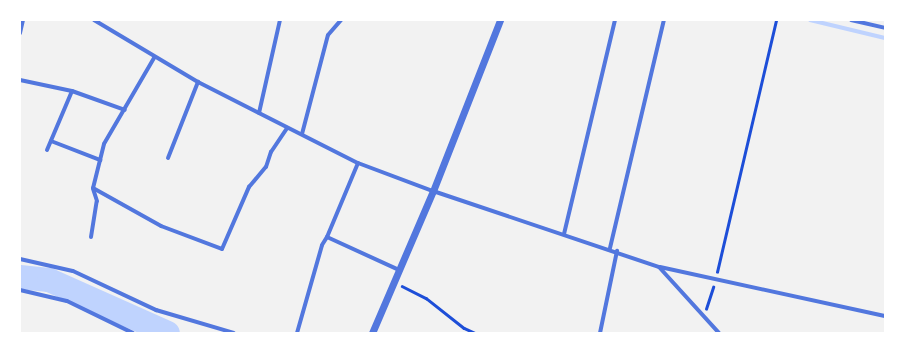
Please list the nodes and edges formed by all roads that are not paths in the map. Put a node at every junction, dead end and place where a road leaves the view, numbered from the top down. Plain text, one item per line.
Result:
1 (23, 20) edge
2 (94, 20) edge
3 (280, 20) edge
4 (340, 20) edge
5 (500, 20) edge
6 (615, 20) edge
7 (664, 20) edge
8 (851, 20) edge
9 (885, 28) edge
10 (20, 33) edge
11 (154, 58) junction
12 (20, 80) edge
13 (198, 82) junction
14 (72, 91) junction
15 (125, 110) junction
16 (259, 113) junction
17 (287, 128) junction
18 (302, 134) junction
19 (51, 141) junction
20 (47, 150) dead end
21 (168, 158) dead end
22 (100, 160) junction
23 (358, 163) junction
24 (93, 188) junction
25 (432, 191) junction
26 (564, 234) junction
27 (91, 237) dead end
28 (328, 237) junction
29 (610, 248) junction
30 (617, 251) junction
31 (20, 259) edge
32 (659, 267) junction
33 (399, 270) junction
34 (20, 290) edge
35 (885, 316) edge
36 (133, 333) edge
37 (234, 333) edge
38 (297, 333) edge
39 (372, 333) edge
40 (600, 333) edge
41 (719, 333) edge

1 - 10 street
2 - 11 street
3 - 16 street
4 - 18 street
5 - 25 street
6 - 26 street
7 - 29 street
8 - 9 street
11 - 13 street
11 - 15 street
12 - 14 street
13 - 16 street
13 - 21 street
14 - 15 street
14 - 19 street
15 - 22 street
16 - 17 street
17 - 18 street
17 - 24 street
18 - 23 street
19 - 20 street
19 - 22 street
22 - 24 street
23 - 25 street
23 - 28 street
24 - 27 street
25 - 26 street
25 - 33 street
26 - 29 street
28 - 33 street
28 - 38 street
29 - 30 street
30 - 32 street
30 - 40 street
31 - 37 street
32 - 35 street
32 - 41 street
33 - 39 street
34 - 36 street

